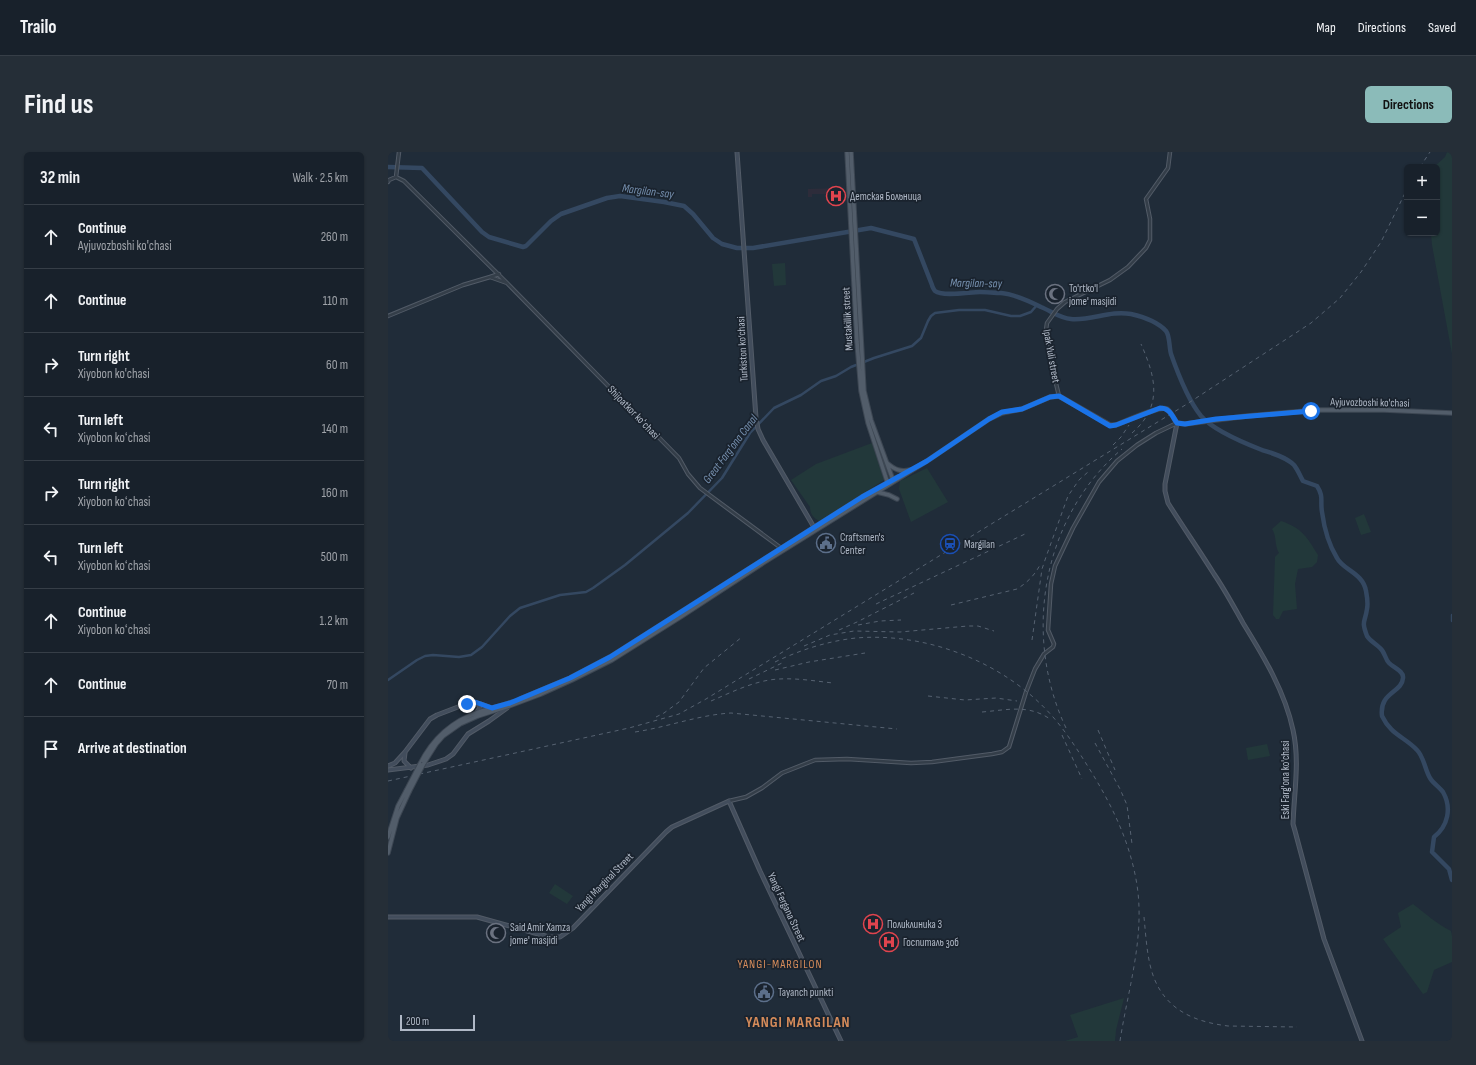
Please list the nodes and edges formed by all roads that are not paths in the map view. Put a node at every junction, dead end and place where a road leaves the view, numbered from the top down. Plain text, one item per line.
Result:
1 (399, 152) edge
2 (737, 152) edge
3 (847, 152) edge
4 (851, 152) edge
5 (1170, 152) edge
6 (396, 177) junction
7 (388, 182) edge
8 (853, 228) junction
9 (499, 274) junction
10 (488, 278) junction
11 (507, 283) junction
12 (388, 316) edge
13 (861, 372) junction
14 (1059, 396) junction
15 (1452, 413) edge
16 (1177, 423) junction
17 (880, 443) junction
18 (875, 445) junction
19 (886, 462) junction
20 (915, 468) junction
21 (893, 481) junction
22 (888, 483) junction
23 (876, 492) junction
24 (897, 499) dead end
25 (815, 529) junction
26 (782, 548) junction
27 (651, 634) junction
28 (475, 702) junction
29 (509, 706) junction
30 (492, 708) junction
31 (478, 712) junction
32 (484, 714) junction
33 (489, 721) junction
34 (406, 752) junction
35 (422, 764) junction
36 (388, 766) edge
37 (411, 768) junction
38 (388, 770) edge
39 (407, 792) junction
40 (729, 801) junction
41 (388, 837) edge
42 (388, 853) edge
43 (388, 917) edge
44 (841, 1041) edge
45 (1362, 1041) edge

1 - 6 street
2 - 25 main road, Turkiston ko’chasi
3 - 8 main road, Mustakillik street
4 - 8 main road
5 - 14 street, Ipak Yuli street
6 - 7 street
6 - 9 street
8 - 13 main road, Mustakillik street
9 - 10 street
9 - 11 street
10 - 11 street, Shijoatkor koʻchasi
10 - 12 street
11 - 26 street, Shijoatkor koʻchasi
13 - 17 main road, Mustakillik street
13 - 18 main road, Mustakillik street
14 - 16 main road
14 - 20 main road
15 - 16 main road, Ayjuvozboshi ko'chasi
16 - 40 street
16 - 45 main road, Eski Farg'ona ko'chasi
17 - 18 main road
17 - 19 main road, Mustakillik street
18 - 22 main road, Mustakillik street
19 - 20 main road
19 - 21 main road, Mustakillik street
20 - 21 main road
21 - 22 main road
22 - 23 main road
22 - 25 main road
23 - 24 main road
23 - 25 main road
25 - 26 main road
25 - 27 main road
26 - 27 main road
27 - 29 main road
27 - 30 main road
28 - 30 main road
28 - 31 main road
28 - 34 main road
29 - 32 main road
29 - 33 main road
30 - 31 main road
31 - 35 main road
32 - 33 main road
32 - 35 main road
33 - 37 main road
34 - 36 main road
34 - 37 main road
35 - 39 main road, bridge
37 - 38 main road
39 - 41 main road
39 - 42 main road
40 - 43 main road, Yangi Marginal Street
40 - 44 main road, Yangi Fergana Street

